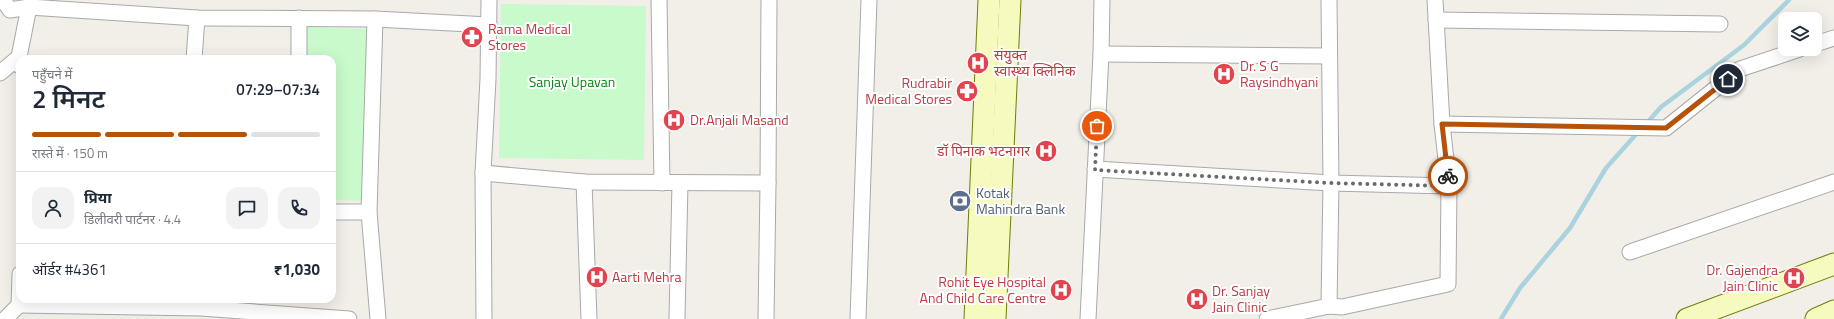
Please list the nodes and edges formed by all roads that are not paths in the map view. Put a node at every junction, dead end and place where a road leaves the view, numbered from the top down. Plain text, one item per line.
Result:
1 (3, 0) edge
2 (489, 0) edge
3 (660, 0) edge
4 (769, 0) edge
5 (869, 0) edge
6 (989, 0) edge
7 (1010, 0) edge
8 (1102, 0) edge
9 (1329, 0) edge
10 (1435, 0) edge
11 (29, 7) junction
12 (197, 18) junction
13 (299, 18) junction
14 (375, 19) junction
15 (1436, 20) junction
16 (489, 24) junction
17 (1720, 24) dead end
18 (1834, 38) edge
19 (1822, 42) edge
20 (1101, 54) junction
21 (21, 55) edge
22 (194, 55) edge
23 (299, 55) edge
24 (1329, 56) junction
25 (1779, 56) edge
26 (16, 64) edge
27 (0, 73) edge
28 (1442, 124) junction
29 (1095, 170) junction
30 (484, 174) junction
31 (584, 182) junction
32 (1834, 182) edge
33 (662, 183) junction
34 (680, 183) junction
35 (768, 183) junction
36 (1330, 183) junction
37 (1449, 186) junction
38 (336, 212) edge
39 (369, 212) junction
40 (1630, 252) dead end
41 (1834, 264) edge
42 (19, 305) joint
43 (201, 309) edge
44 (1337, 311) edge
45 (1834, 311) edge
46 (6, 319) edge
47 (349, 319) edge
48 (378, 319) edge
49 (484, 319) edge
50 (589, 319) edge
51 (677, 319) edge
52 (766, 319) edge
53 (858, 319) edge
54 (975, 319) edge
55 (995, 319) edge
56 (1088, 319) edge
57 (1267, 319) edge
58 (1686, 319) edge
59 (1816, 319) edge

1 - 11 street
2 - 16 street
3 - 33 street
4 - 35 street
5 - 53 street
6 - 54 main road
7 - 55 main road
8 - 20 street
9 - 24 street
10 - 15 street
11 - 12 street
11 - 21 street
12 - 13 street
12 - 22 street
13 - 14 street
13 - 23 street
14 - 16 street
14 - 39 street
15 - 17 street
15 - 28 street
16 - 30 street
18 - 19 street
20 - 24 street
20 - 29 street
24 - 36 street
25 - 28 street
26 - 27 street
28 - 37 street
29 - 36 street
29 - 56 street
30 - 31 street
30 - 49 street
31 - 33 street
31 - 50 street
32 - 40 street
33 - 34 street
34 - 35 street
34 - 51 street
35 - 52 street
36 - 37 street
36 - 44 street
37 - 44 street
38 - 39 street
39 - 48 street
41 - 58 main road
42 - 43 street
42 - 46 street
43 - 47 street
44 - 57 street
45 - 59 main road

